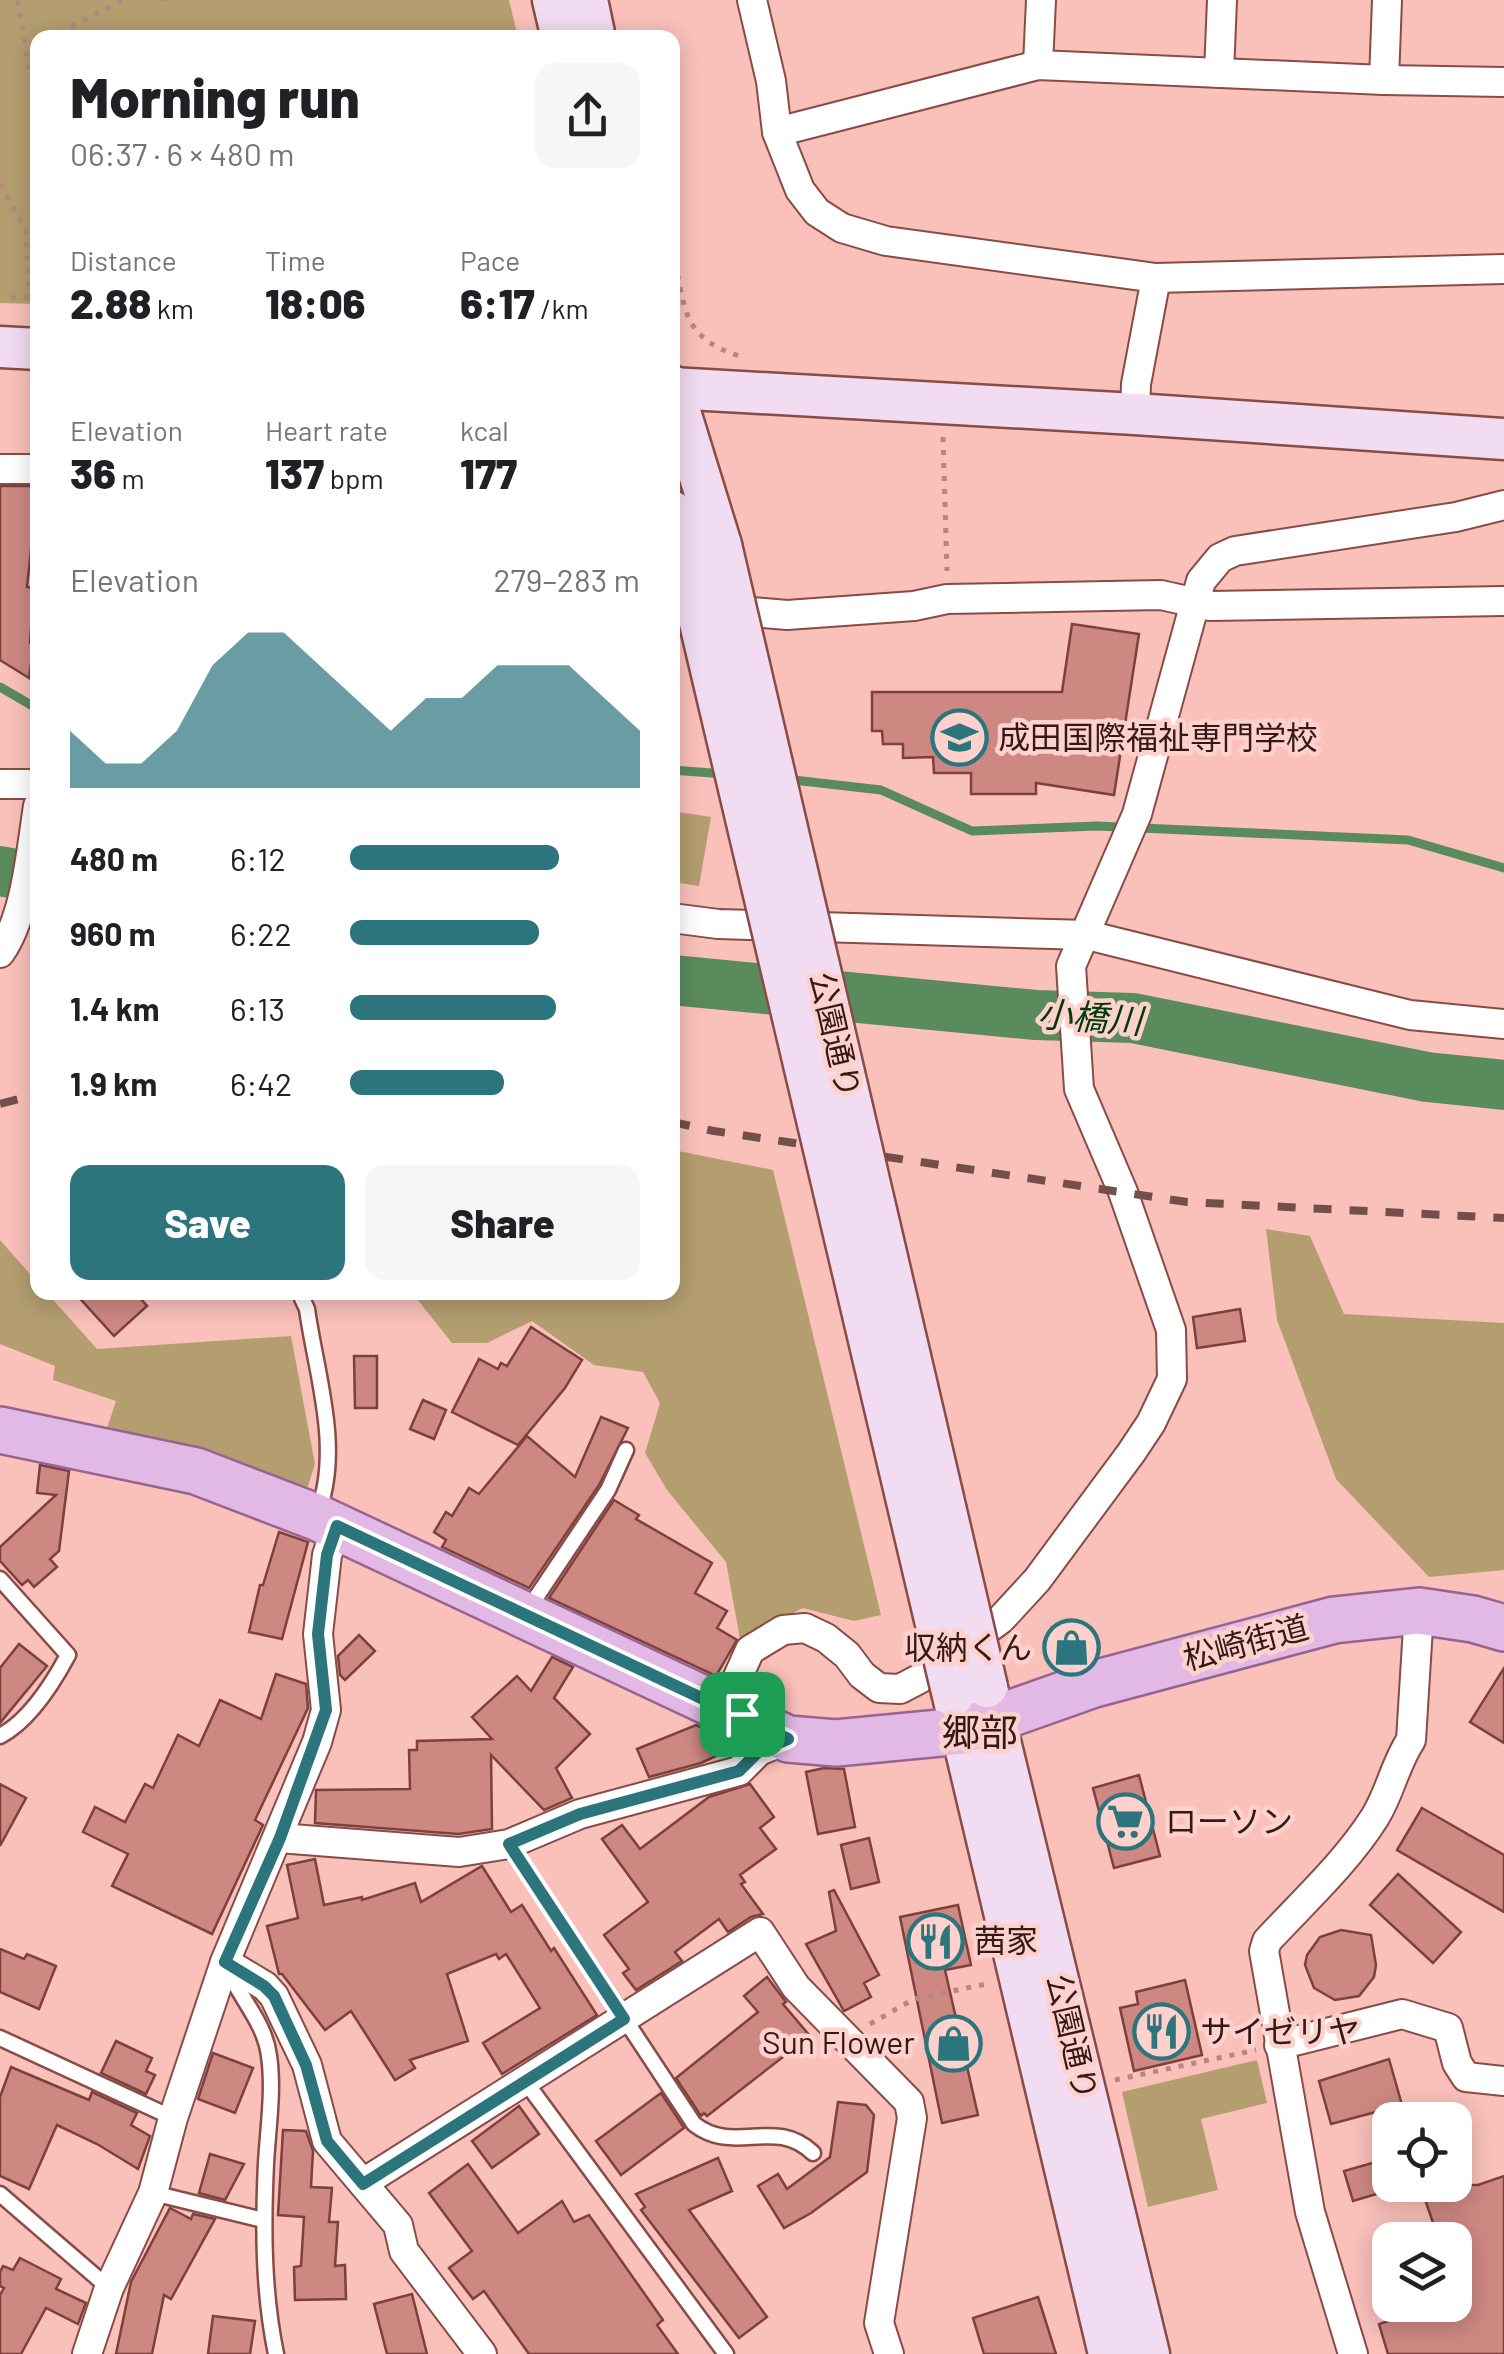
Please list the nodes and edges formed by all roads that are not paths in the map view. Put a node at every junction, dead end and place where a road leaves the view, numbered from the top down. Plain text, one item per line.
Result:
1 (553, 0) edge
2 (587, 0) edge
3 (752, 0) edge
4 (1041, 0) edge
5 (1222, 0) edge
6 (1387, 0) edge
7 (560, 30) edge
8 (594, 30) edge
9 (1038, 65) junction
10 (1219, 73) junction
11 (1384, 80) junction
12 (1504, 82) edge
13 (778, 132) junction
14 (1504, 269) edge
15 (1156, 278) junction
16 (0, 347) edge
17 (30, 349) edge
18 (680, 387) edge
19 (1135, 414) junction
20 (680, 426) edge
21 (1504, 439) edge
22 (0, 468) edge
23 (30, 469) edge
24 (1504, 504) edge
25 (680, 521) edge
26 (702, 550) junction
27 (1504, 601) edge
28 (1195, 602) junction
29 (680, 606) edge
30 (0, 784) edge
31 (30, 784) edge
32 (30, 848) edge
33 (680, 919) edge
34 (1087, 935) junction
35 (0, 953) edge
36 (1504, 1024) edge
37 (304, 1300) edge
38 (0, 1430) edge
39 (626, 1450) dead end
40 (327, 1522) junction
41 (0, 1580) edge
42 (1418, 1611) junction
43 (525, 1613) junction
44 (1504, 1628) edge
45 (974, 1708) junction
46 (742, 1714) junction
47 (2, 1732) edge
48 (788, 1739) junction
49 (280, 1838) junction
50 (509, 1844) junction
51 (225, 1962) junction
52 (624, 2019) junction
53 (0, 2038) edge
54 (1278, 2046) junction
55 (1504, 2080) edge
56 (525, 2081) junction
57 (173, 2118) junction
58 (813, 2152) dead end
59 (363, 2184) junction
60 (0, 2194) edge
61 (153, 2194) junction
62 (264, 2220) junction
63 (110, 2288) junction
64 (87, 2354) edge
65 (276, 2354) edge
66 (482, 2354) edge
67 (726, 2354) edge
68 (888, 2354) edge
69 (1108, 2354) edge
70 (1149, 2354) edge
71 (1353, 2354) edge

1 - 7 street
2 - 8 street
3 - 13 street
4 - 9 street
5 - 10 street
6 - 11 street
9 - 10 street
9 - 13 street
10 - 11 street
11 - 12 street
13 - 15 street
14 - 15 street
15 - 19 street
16 - 17 street
18 - 19 street
19 - 21 street
20 - 26 street, 公園通り
22 - 23 street
24 - 28 street
25 - 26 street, 公園通り
26 - 45 street, 公園通り, bridge
27 - 28 street
28 - 29 street
28 - 34 street
30 - 31 street
32 - 35 street
33 - 34 street
34 - 36 street
34 - 46 street
37 - 40 lane
38 - 40 main road
39 - 43 lane
40 - 43 main road
40 - 49 street
41 - 47 lane
42 - 44 main road, 松崎街道
42 - 45 main road, 松崎街道
42 - 54 street
43 - 46 main road
45 - 48 main road, 松崎街道
45 - 69 street, 公園通り
45 - 70 street, 公園通り
46 - 48 main road
48 - 50 street
49 - 50 street
49 - 51 street
50 - 52 lane
51 - 57 street
51 - 59 street
51 - 62 lane
52 - 56 street
52 - 58 lane
52 - 68 street
53 - 57 lane
54 - 55 street
54 - 71 street
56 - 59 street
56 - 67 lane
57 - 61 street
59 - 66 street
60 - 63 lane
61 - 62 lane
61 - 63 street
62 - 65 lane
63 - 64 street

